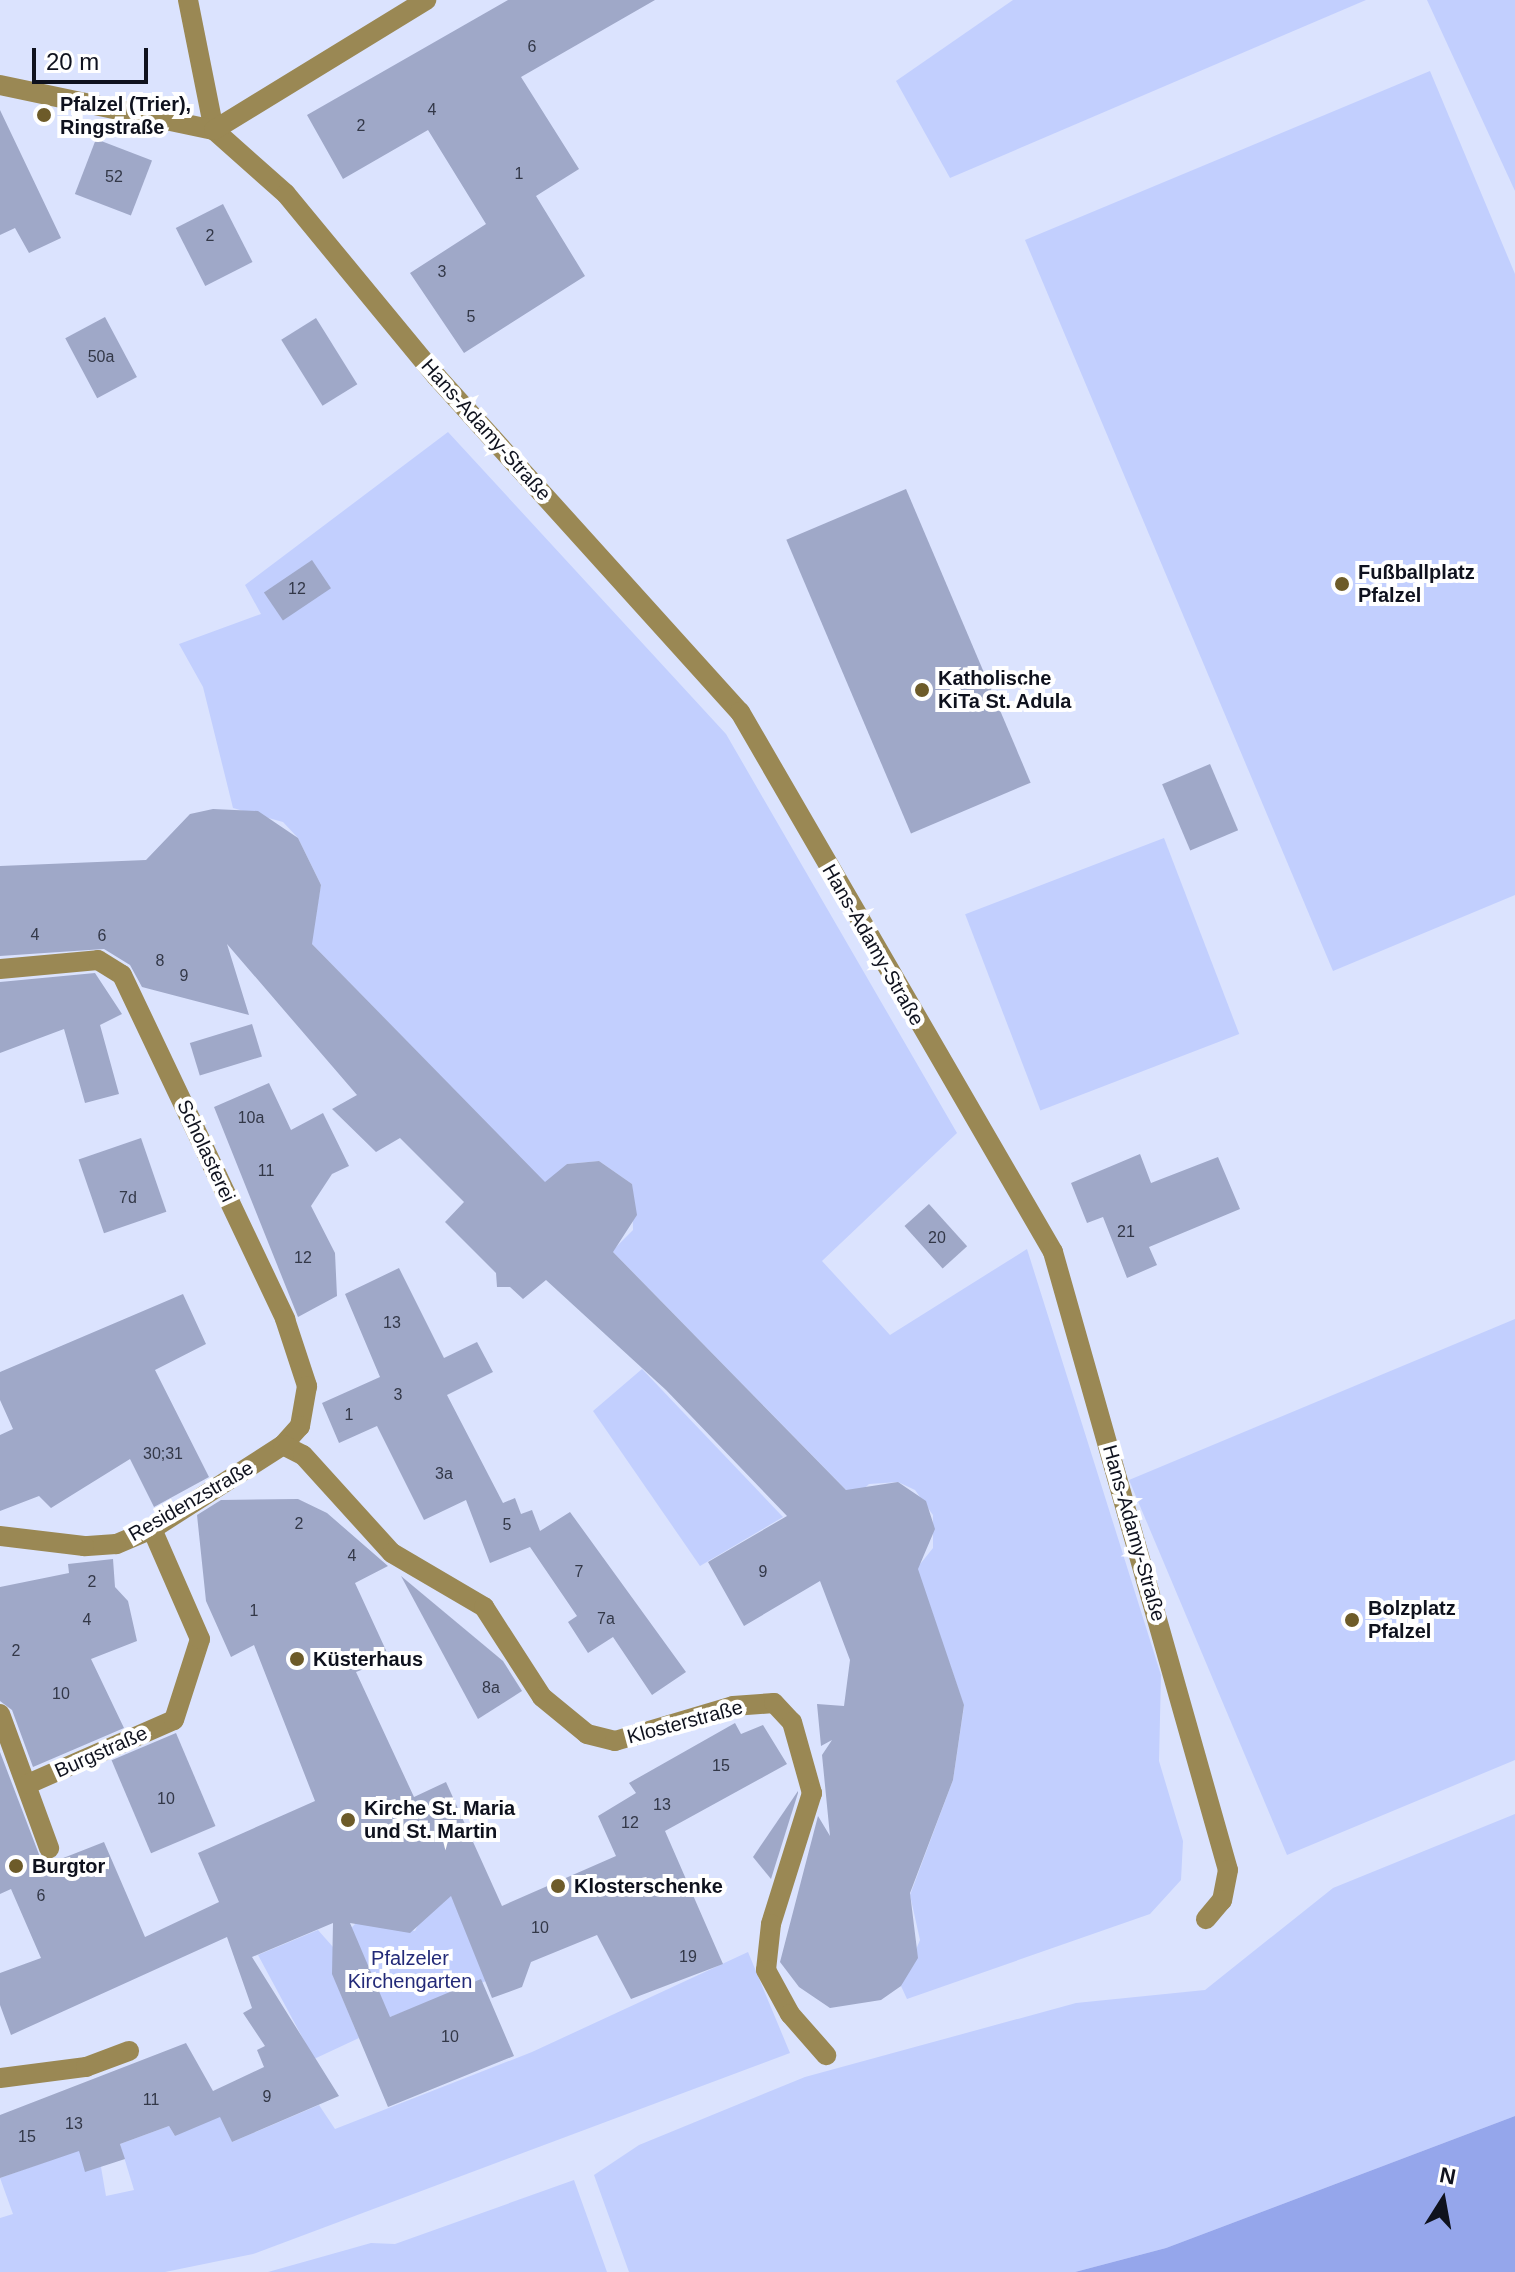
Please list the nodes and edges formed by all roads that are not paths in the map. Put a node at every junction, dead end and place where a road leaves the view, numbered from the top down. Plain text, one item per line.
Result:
1 (188, 0) edge
2 (426, 0) edge
3 (0, 85) edge
4 (214, 130) junction
5 (0, 969) edge
6 (283, 1445) junction
7 (152, 1529) junction
8 (0, 1536) edge
9 (0, 1714) edge
10 (28, 1784) junction
11 (49, 1848) dead end
12 (1206, 1919) dead end
13 (129, 2051) dead end
14 (826, 2055) dead end
15 (0, 2078) edge

1 - 4 street
2 - 4 street
3 - 4 street
4 - 12 street, Hans-Adamy-Straße
5 - 6 street, Scholasterei
6 - 7 street, Residenzstraße
6 - 14 street, Klosterstraße
7 - 8 street, Residenzstraße
7 - 10 street, Burgstraße
9 - 10 street, Burgstraße
10 - 11 street, Burgstraße
13 - 15 street

